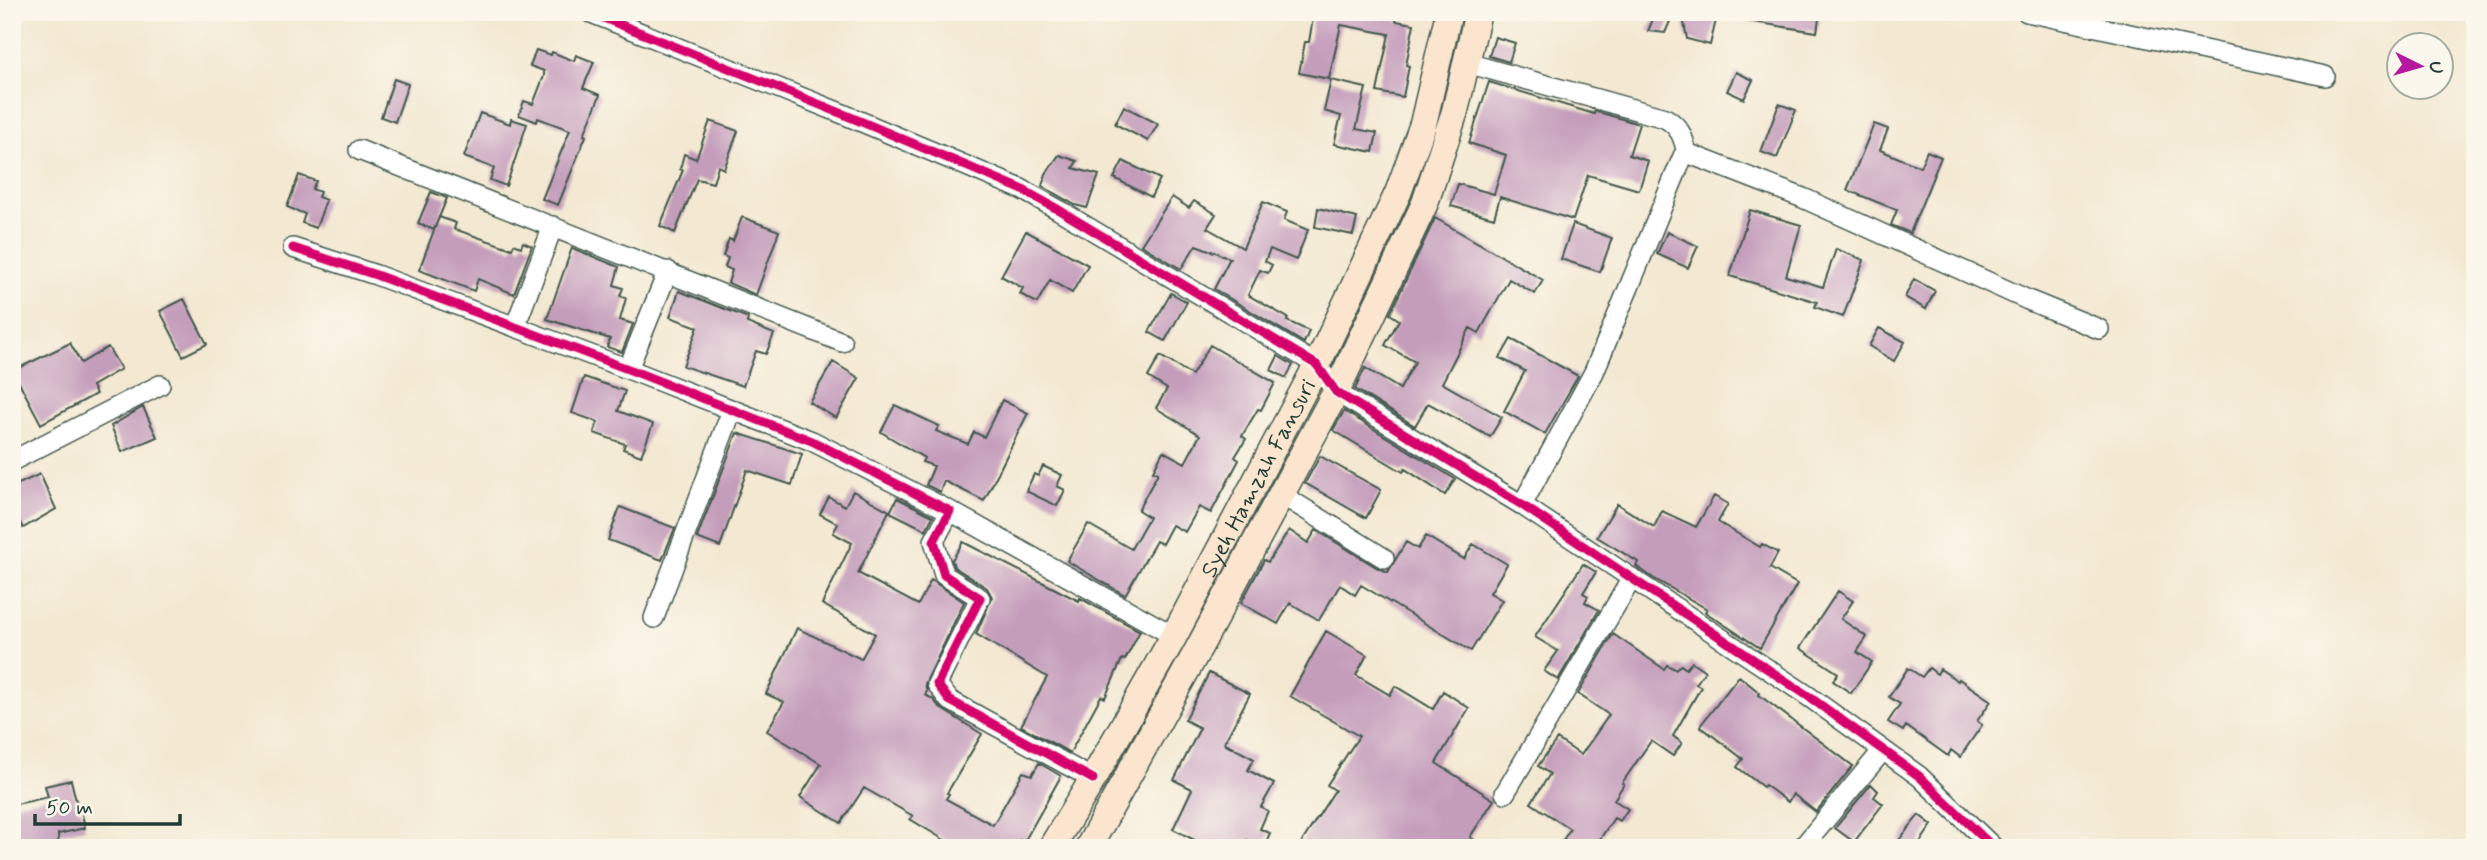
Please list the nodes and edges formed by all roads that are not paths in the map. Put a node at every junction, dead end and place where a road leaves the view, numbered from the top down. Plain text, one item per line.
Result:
1 (589, 12) edge
2 (1449, 12) edge
3 (2027, 12) edge
4 (1476, 13) edge
5 (1467, 63) junction
6 (2325, 76) dead end
7 (359, 150) dead end
8 (1687, 153) junction
9 (553, 226) junction
10 (293, 248) dead end
11 (668, 271) junction
12 (515, 327) junction
13 (2099, 329) dead end
14 (842, 342) dead end
15 (1317, 365) junction
16 (628, 369) junction
17 (160, 386) dead end
18 (1336, 392) junction
19 (732, 410) junction
20 (12, 461) edge
21 (1282, 495) junction
22 (1522, 505) junction
23 (950, 511) junction
24 (1384, 558) dead end
25 (1632, 578) junction
26 (654, 618) dead end
27 (1174, 636) junction
28 (1883, 750) junction
29 (1093, 779) junction
30 (1504, 793) dead end
31 (1051, 848) edge
32 (1088, 848) edge
33 (1802, 848) edge
34 (1994, 848) edge

1 - 15 street
2 - 15 main road, Syeh Hamzah Fansuri
3 - 6 street
4 - 5 main road, Syeh Hamzah Fansuri
5 - 8 street
5 - 18 main road, Syeh Hamzah Fansuri
7 - 9 street
8 - 13 street
8 - 22 street
9 - 11 street
9 - 12 street
10 - 12 street
11 - 14 street
11 - 16 street
12 - 16 street
15 - 18 street
15 - 27 main road, Syeh Hamzah Fansuri
16 - 19 street
17 - 20 street
18 - 21 main road, Syeh Hamzah Fansuri
18 - 22 street
19 - 23 street
19 - 26 street
21 - 24 street
21 - 32 main road, Syeh Hamzah Fansuri
22 - 25 street
23 - 27 street
23 - 29 street
25 - 28 street
25 - 30 street
27 - 29 main road, Syeh Hamzah Fansuri
28 - 33 street
28 - 34 street
29 - 31 main road, Syeh Hamzah Fansuri

